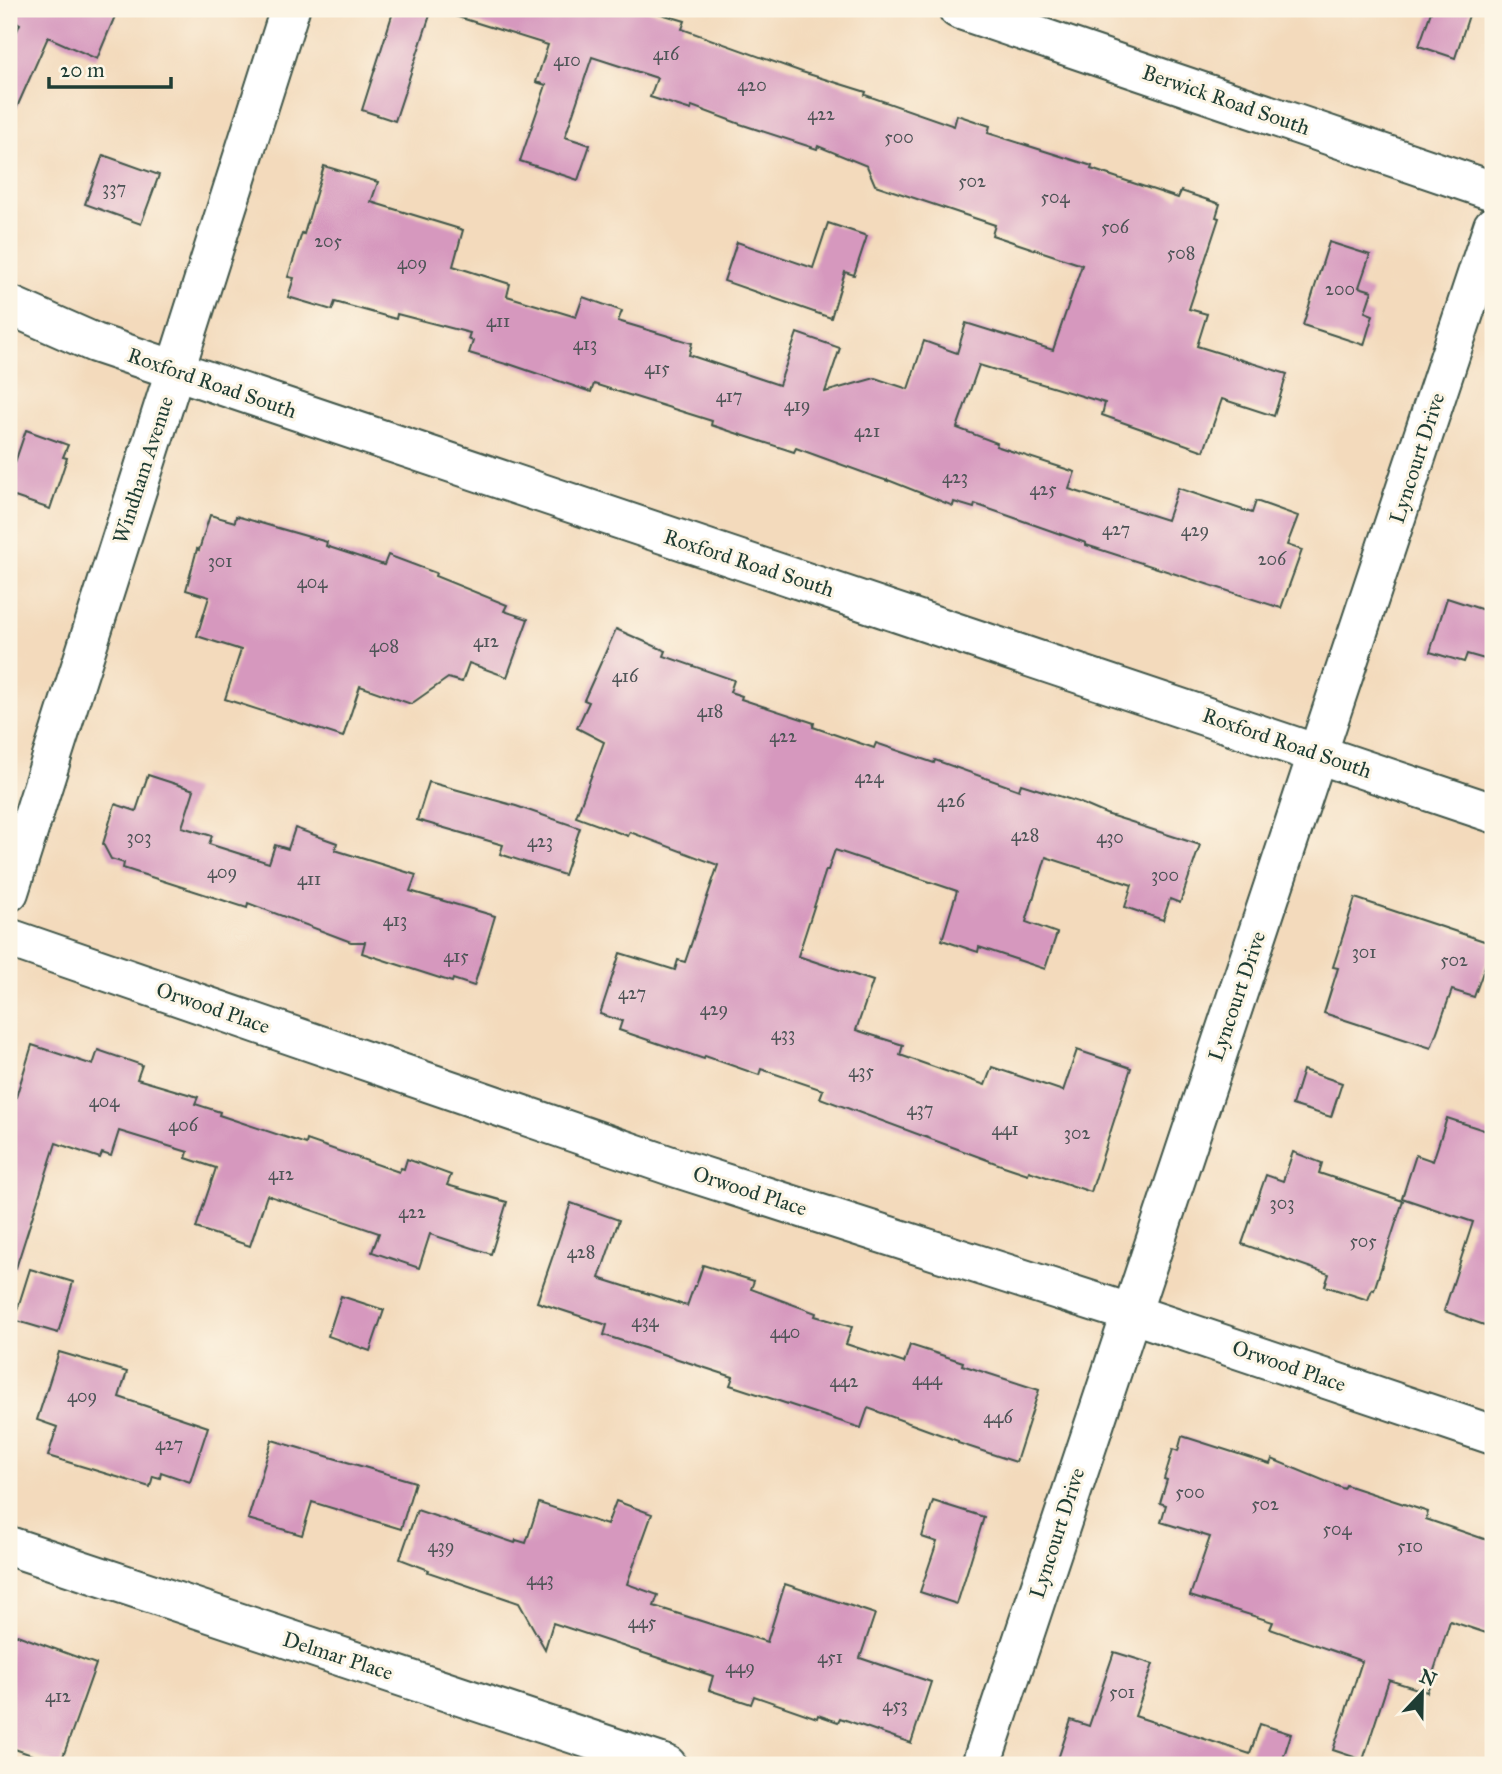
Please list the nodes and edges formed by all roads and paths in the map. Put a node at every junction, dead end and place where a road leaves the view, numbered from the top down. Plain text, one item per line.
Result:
1 (290, 9) edge
2 (958, 9) edge
3 (1493, 191) edge
4 (1493, 226) edge
5 (9, 305) edge
6 (174, 370) junction
7 (1319, 753) junction
8 (1493, 813) edge
9 (9, 892) edge
10 (9, 938) edge
11 (1130, 1313) junction
12 (1493, 1435) edge
13 (9, 1546) edge
14 (667, 1765) edge
15 (981, 1765) edge

1 - 6 street, Windham Avenue
2 - 3 street, Berwick Road South
4 - 7 street, Lyncourt Drive
5 - 6 street, Roxford Road South
6 - 7 street, Roxford Road South
6 - 9 street, Windham Avenue
7 - 8 street, Roxford Road South
7 - 11 street, Lyncourt Drive
10 - 11 street, Orwood Place
11 - 12 street, Orwood Place
11 - 15 street, Lyncourt Drive
13 - 14 street, Delmar Place

